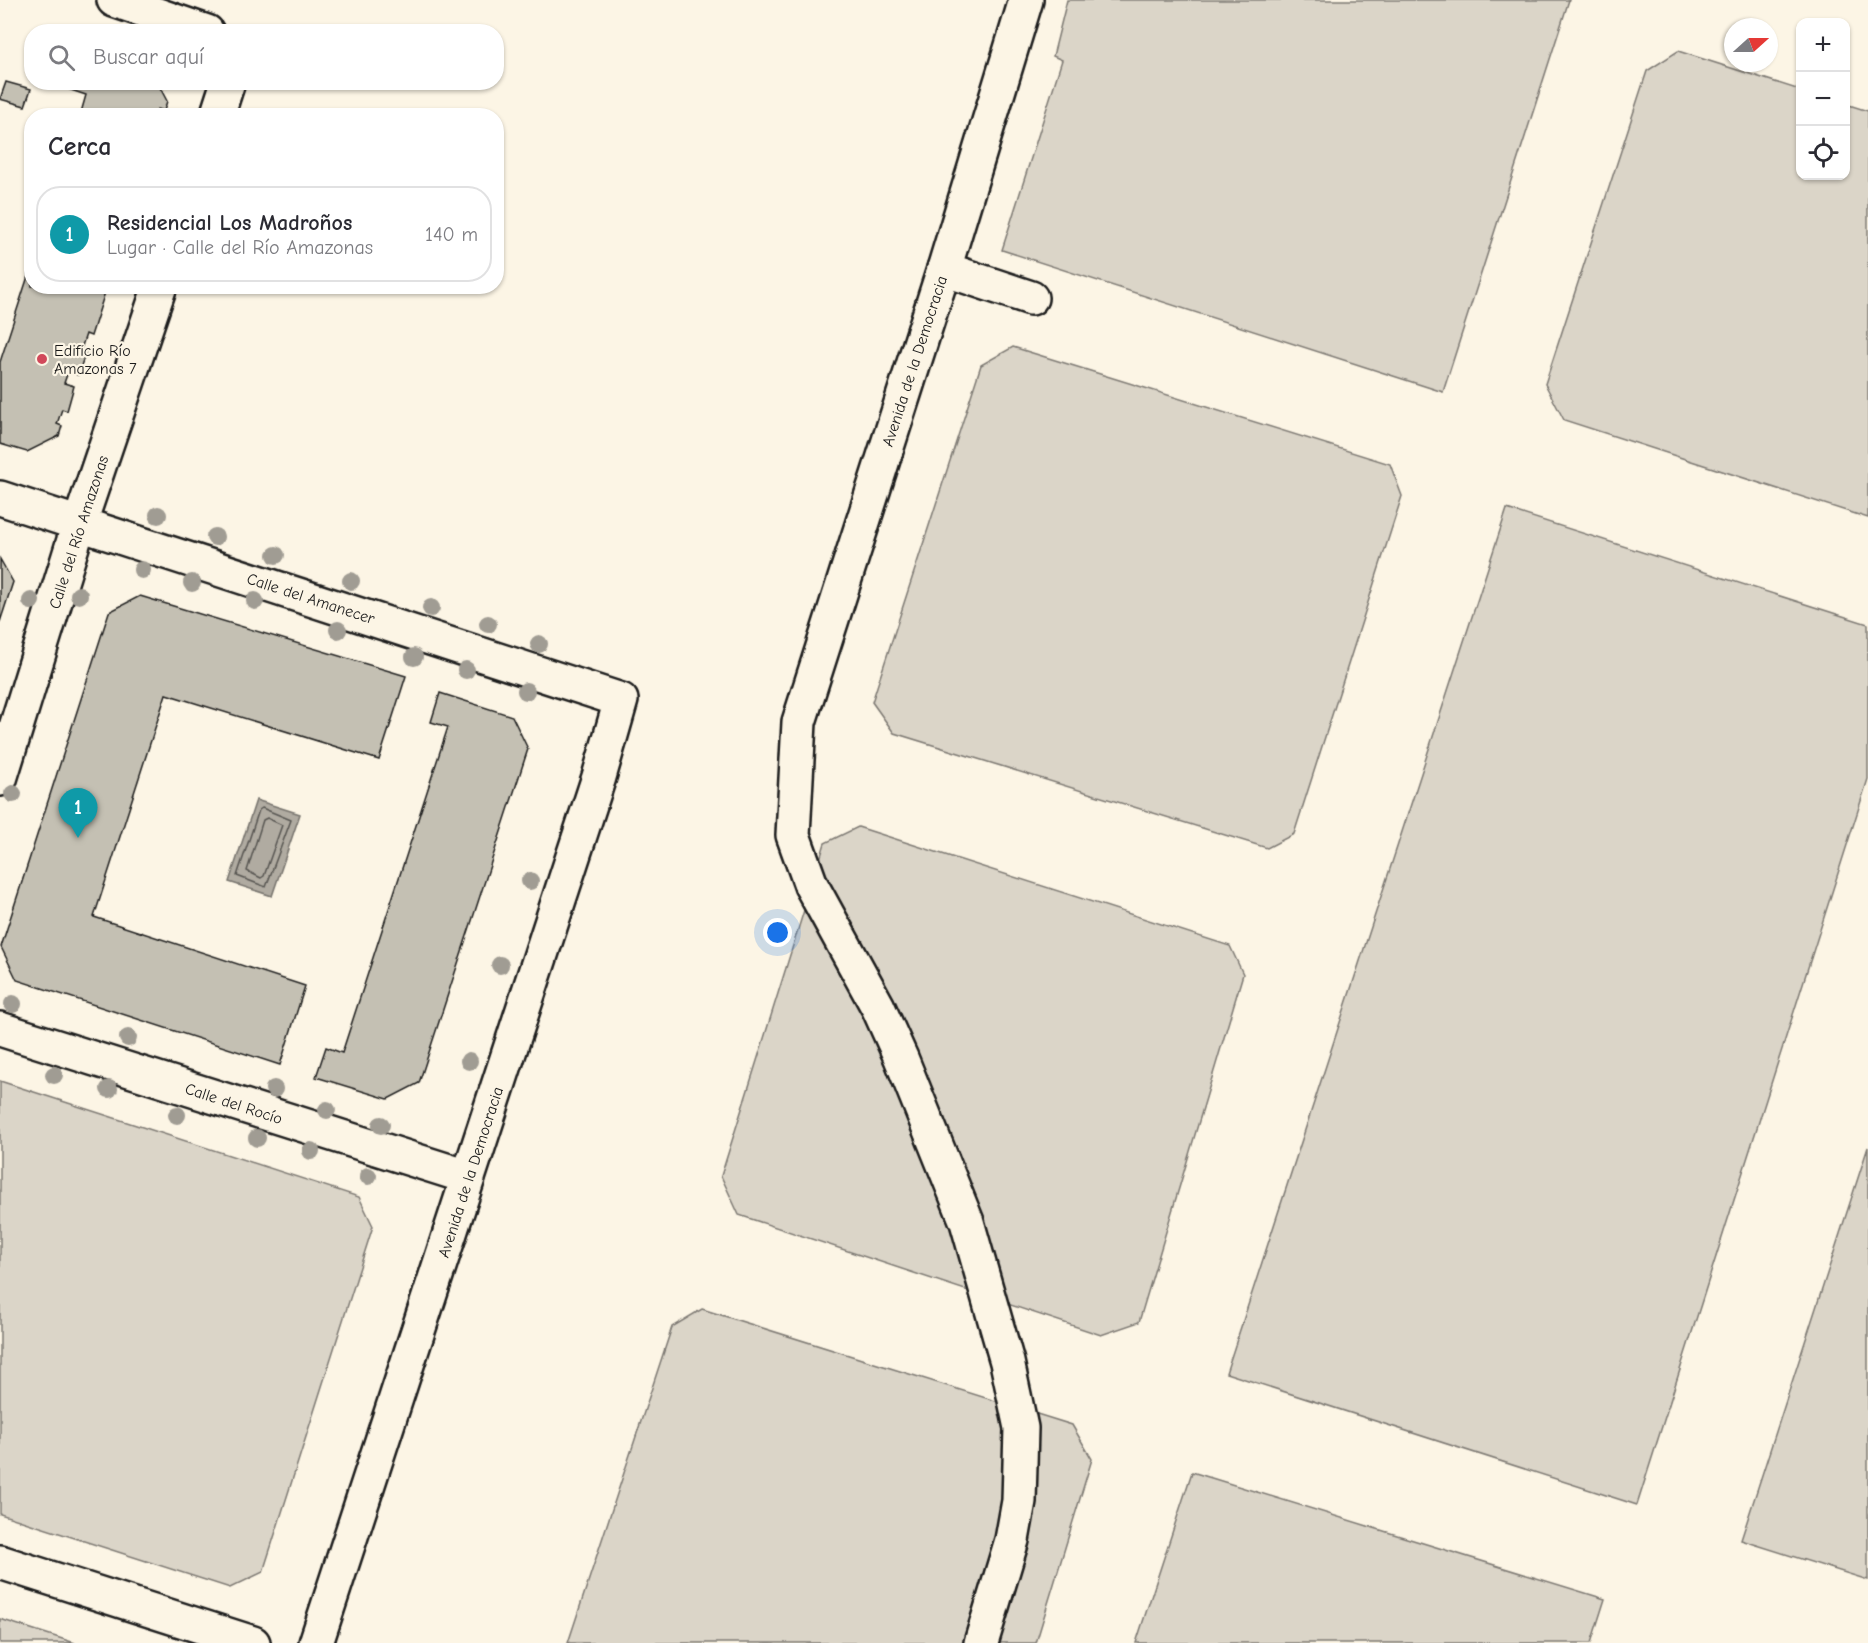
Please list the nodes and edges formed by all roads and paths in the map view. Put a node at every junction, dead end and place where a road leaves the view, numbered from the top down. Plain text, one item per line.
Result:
1 (114, 0) edge
2 (1026, 0) edge
3 (184, 24) edge
4 (225, 90) edge
5 (220, 108) edge
6 (944, 269) junction
7 (157, 294) edge
8 (1031, 298) dead end
9 (0, 498) edge
10 (80, 523) junction
11 (621, 700) joint
12 (0, 779) edge
13 (0, 1029) edge
14 (468, 1178) junction
15 (0, 1562) edge
16 (253, 1643) edge
17 (316, 1643) edge
18 (981, 1643) edge

1 - 3 street
2 - 6 street, Avenida de la Democracia
4 - 5 street
6 - 8 street
6 - 18 street, Avenida de la Democracia
7 - 10 street, Calle del Río Amazonas
9 - 10 street, Calle del Amanecer
10 - 11 street, Calle del Amanecer
10 - 12 street, Calle del Río Amazonas
11 - 14 street, Avenida de la Democracia
13 - 14 street, Calle del Rocío
14 - 17 street, Avenida de la Democracia
15 - 16 street

